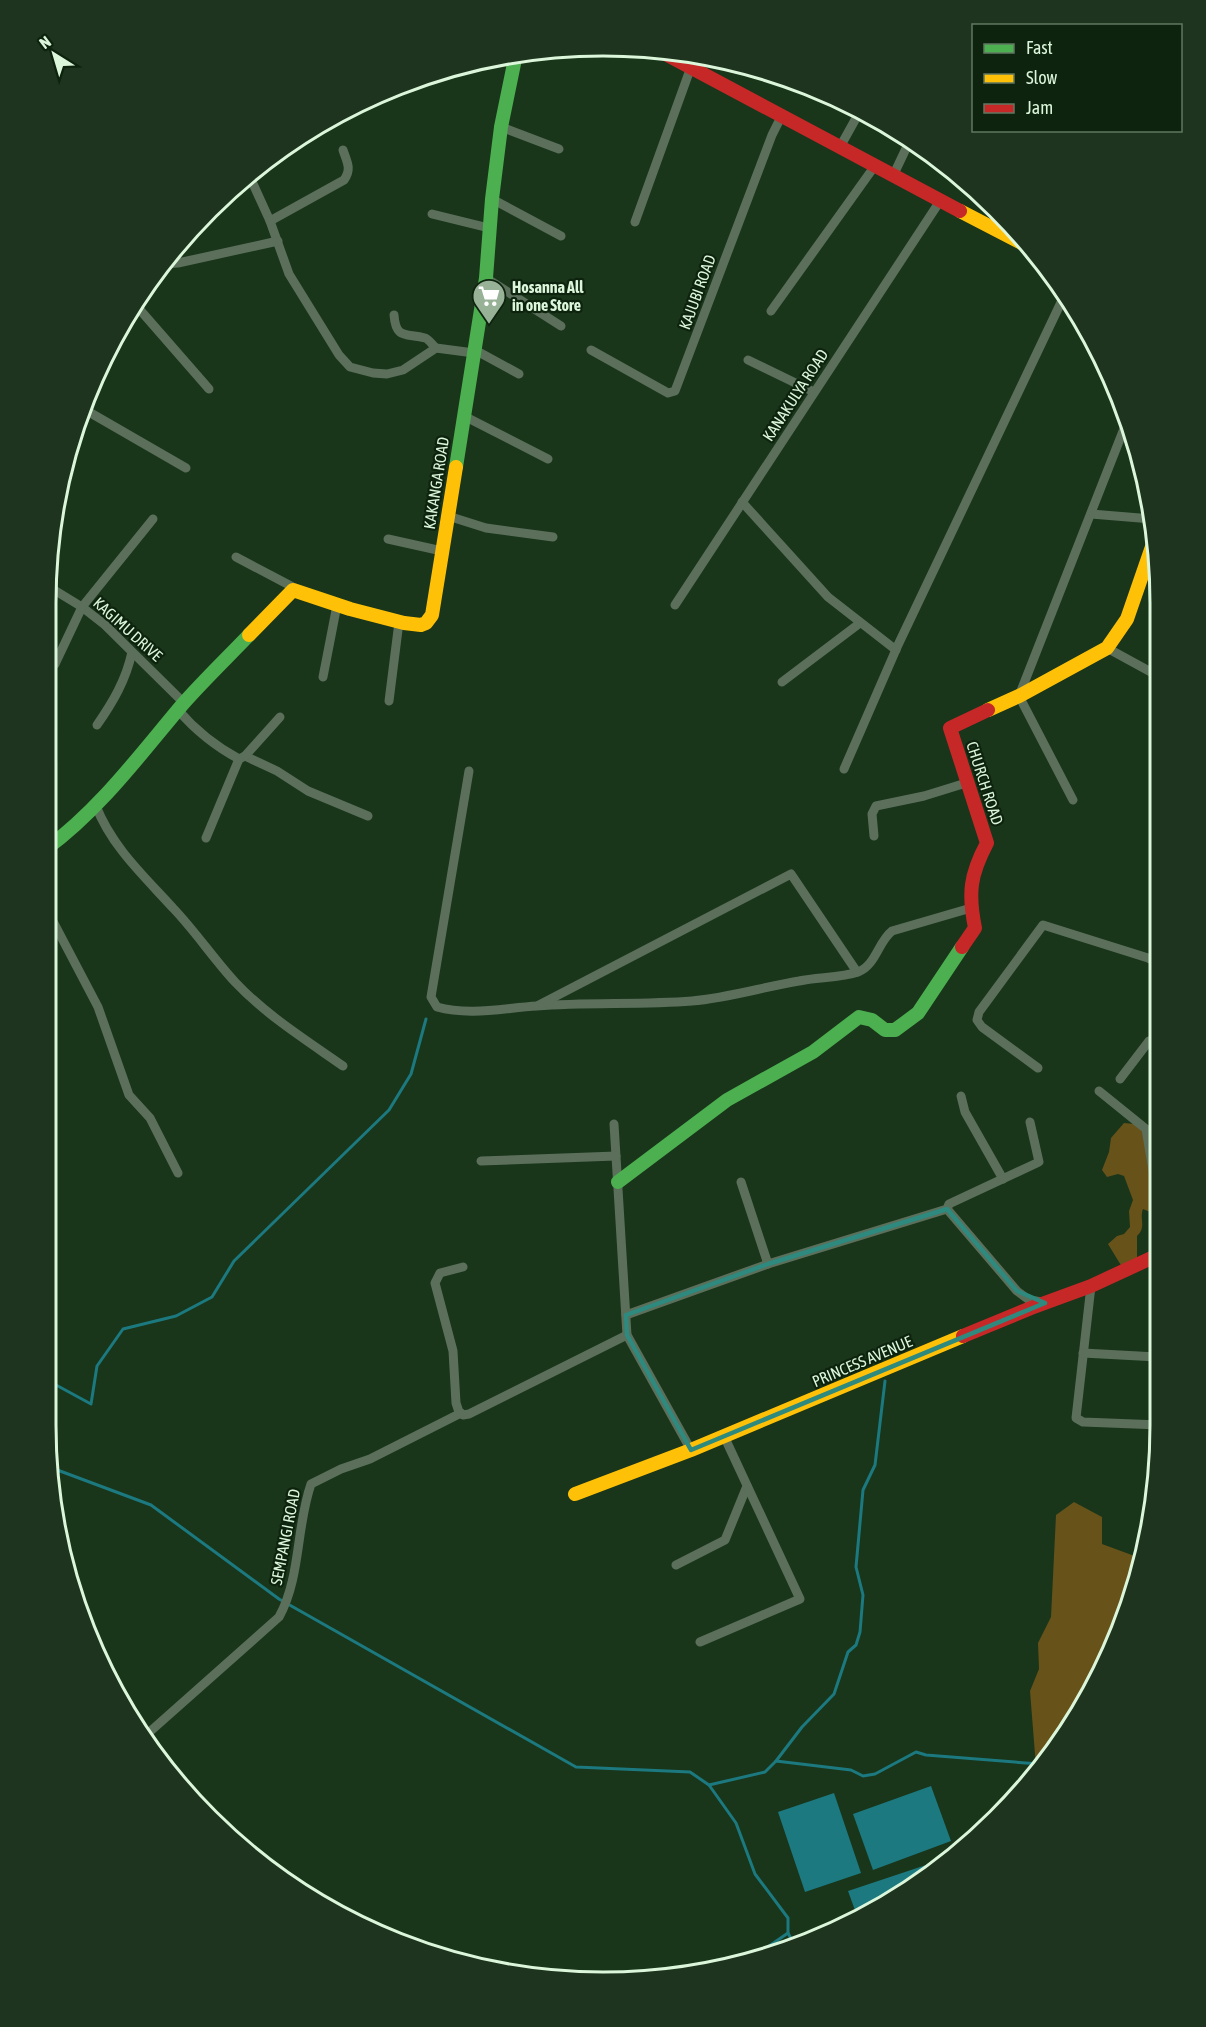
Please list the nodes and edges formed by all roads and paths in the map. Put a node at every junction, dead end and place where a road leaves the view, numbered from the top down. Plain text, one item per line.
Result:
1 (684, 62) edge
2 (514, 63) edge
3 (691, 67) junction
4 (782, 115) junction
5 (856, 118) edge
6 (501, 127) junction
7 (840, 147) junction
8 (906, 148) edge
9 (559, 149) dead end
10 (343, 150) dead end
11 (874, 167) junction
12 (893, 176) junction
13 (253, 183) edge
14 (492, 199) junction
15 (940, 201) junction
16 (432, 214) dead end
17 (270, 221) junction
18 (635, 222) dead end
19 (489, 228) junction
20 (561, 236) dead end
21 (1011, 237) edge
22 (278, 241) junction
23 (174, 263) edge
24 (486, 278) junction
25 (1061, 303) edge
26 (141, 311) edge
27 (771, 311) dead end
28 (394, 315) dead end
29 (561, 326) dead end
30 (436, 348) junction
31 (591, 350) dead end
32 (475, 351) junction
33 (748, 360) dead end
34 (519, 374) dead end
35 (209, 389) dead end
36 (814, 392) junction
37 (90, 413) edge
38 (464, 416) junction
39 (1122, 431) edge
40 (548, 459) dead end
41 (186, 468) dead end
42 (742, 502) junction
43 (1091, 514) junction
44 (447, 516) junction
45 (1144, 518) edge
46 (153, 519) dead end
47 (553, 537) dead end
48 (388, 539) dead end
49 (442, 551) junction
50 (236, 557) dead end
51 (1148, 557) edge
52 (293, 590) junction
53 (56, 591) edge
54 (337, 605) junction
55 (675, 605) dead end
56 (82, 607) junction
57 (399, 622) junction
58 (860, 623) junction
59 (1107, 648) junction
60 (897, 650) junction
61 (132, 652) junction
62 (56, 662) edge
63 (1150, 672) edge
64 (322, 677) dead end
65 (782, 682) dead end
66 (1019, 696) junction
67 (389, 701) dead end
68 (181, 706) junction
69 (280, 717) dead end
70 (97, 725) dead end
71 (242, 758) junction
72 (844, 769) dead end
73 (469, 771) dead end
74 (966, 783) junction
75 (1074, 800) dead end
76 (96, 806) junction
77 (368, 816) dead end
78 (874, 836) dead end
79 (206, 838) dead end
80 (56, 842) edge
81 (971, 908) junction
82 (56, 927) edge
83 (1150, 959) edge
84 (857, 972) junction
85 (537, 1006) junction
86 (1150, 1042) edge
87 (343, 1066) dead end
88 (1038, 1068) dead end
89 (1120, 1079) dead end
90 (1099, 1091) dead end
91 (961, 1096) dead end
92 (1030, 1122) dead end
93 (614, 1124) dead end
94 (1150, 1153) edge
95 (616, 1156) junction
96 (481, 1161) dead end
97 (178, 1173) dead end
98 (1003, 1179) junction
99 (618, 1182) junction
100 (741, 1182) dead end
101 (947, 1209) junction
102 (1150, 1259) edge
103 (768, 1264) junction
104 (463, 1267) dead end
105 (1091, 1286) junction
106 (1045, 1303) junction
107 (626, 1316) junction
108 (627, 1335) junction
109 (1083, 1353) junction
110 (1150, 1357) edge
111 (461, 1413) junction
112 (1150, 1424) edge
113 (724, 1436) junction
114 (690, 1450) junction
115 (747, 1486) junction
116 (575, 1494) dead end
117 (676, 1565) dead end
118 (700, 1642) dead end
119 (151, 1732) edge

1 - 3 street
2 - 6 street, KAKANGA ROAD
3 - 4 street
3 - 18 street
4 - 7 street
4 - 31 street, KAJUBI ROAD
5 - 7 street
6 - 9 street
6 - 14 street, KAKANGA ROAD
7 - 11 street
8 - 12 street
10 - 17 street
11 - 12 street
11 - 27 street
12 - 15 street
13 - 17 street
14 - 19 street, KAKANGA ROAD
14 - 20 street
15 - 21 street
15 - 36 street, KANAKULYA ROAD
16 - 19 street
17 - 22 street
19 - 24 street, KAKANGA ROAD
22 - 23 street
22 - 30 street
24 - 29 street
24 - 32 street, KAKANGA ROAD
25 - 60 street
26 - 35 street
28 - 30 street
30 - 32 street
32 - 34 street
32 - 38 street, KAKANGA ROAD
33 - 36 street
36 - 42 street, KANAKULYA ROAD
37 - 41 street
38 - 40 street
38 - 44 street, KAKANGA ROAD
39 - 43 street
42 - 55 street, KANAKULYA ROAD
42 - 58 street
43 - 45 street
43 - 66 street
44 - 47 street
44 - 49 street, KAKANGA ROAD
46 - 56 street
48 - 49 street
49 - 57 street, KAKANGA ROAD
50 - 52 street
51 - 59 street, CHURCH ROAD
52 - 54 street, KAKANGA ROAD
52 - 68 street
53 - 56 street, KAGIMU DRIVE
54 - 57 street, KAKANGA ROAD
54 - 64 street
56 - 61 street, KAGIMU DRIVE
56 - 62 street
57 - 67 street
58 - 60 street
58 - 65 street
59 - 63 street
59 - 66 street, CHURCH ROAD
60 - 72 street
61 - 68 street, KAGIMU DRIVE
61 - 70 street
66 - 74 street, CHURCH ROAD
66 - 75 street
68 - 71 street, KAGIMU DRIVE
68 - 76 street
69 - 71 street
71 - 77 street, KAGIMU DRIVE
71 - 79 street
73 - 85 street
74 - 78 street
74 - 81 street, CHURCH ROAD
76 - 80 street
76 - 87 street
81 - 84 street
81 - 99 street, CHURCH ROAD
82 - 97 street
83 - 88 street
84 - 85 street
84 - 85 street
86 - 89 street
90 - 94 street
91 - 98 street
92 - 98 street
93 - 95 street
95 - 96 street
95 - 99 street
98 - 101 street
99 - 107 street
100 - 103 street
101 - 103 street
101 - 106 street
102 - 105 street, PRINCESS AVENUE
103 - 107 street
104 - 111 street
105 - 106 street, PRINCESS AVENUE
105 - 109 street
106 - 113 street, PRINCESS AVENUE
107 - 108 street
108 - 111 street
108 - 114 street
109 - 110 street
109 - 112 street
111 - 119 street, SEMPANGI ROAD
113 - 114 street, PRINCESS AVENUE
113 - 115 street
114 - 116 street, PRINCESS AVENUE
115 - 117 street
115 - 118 street

